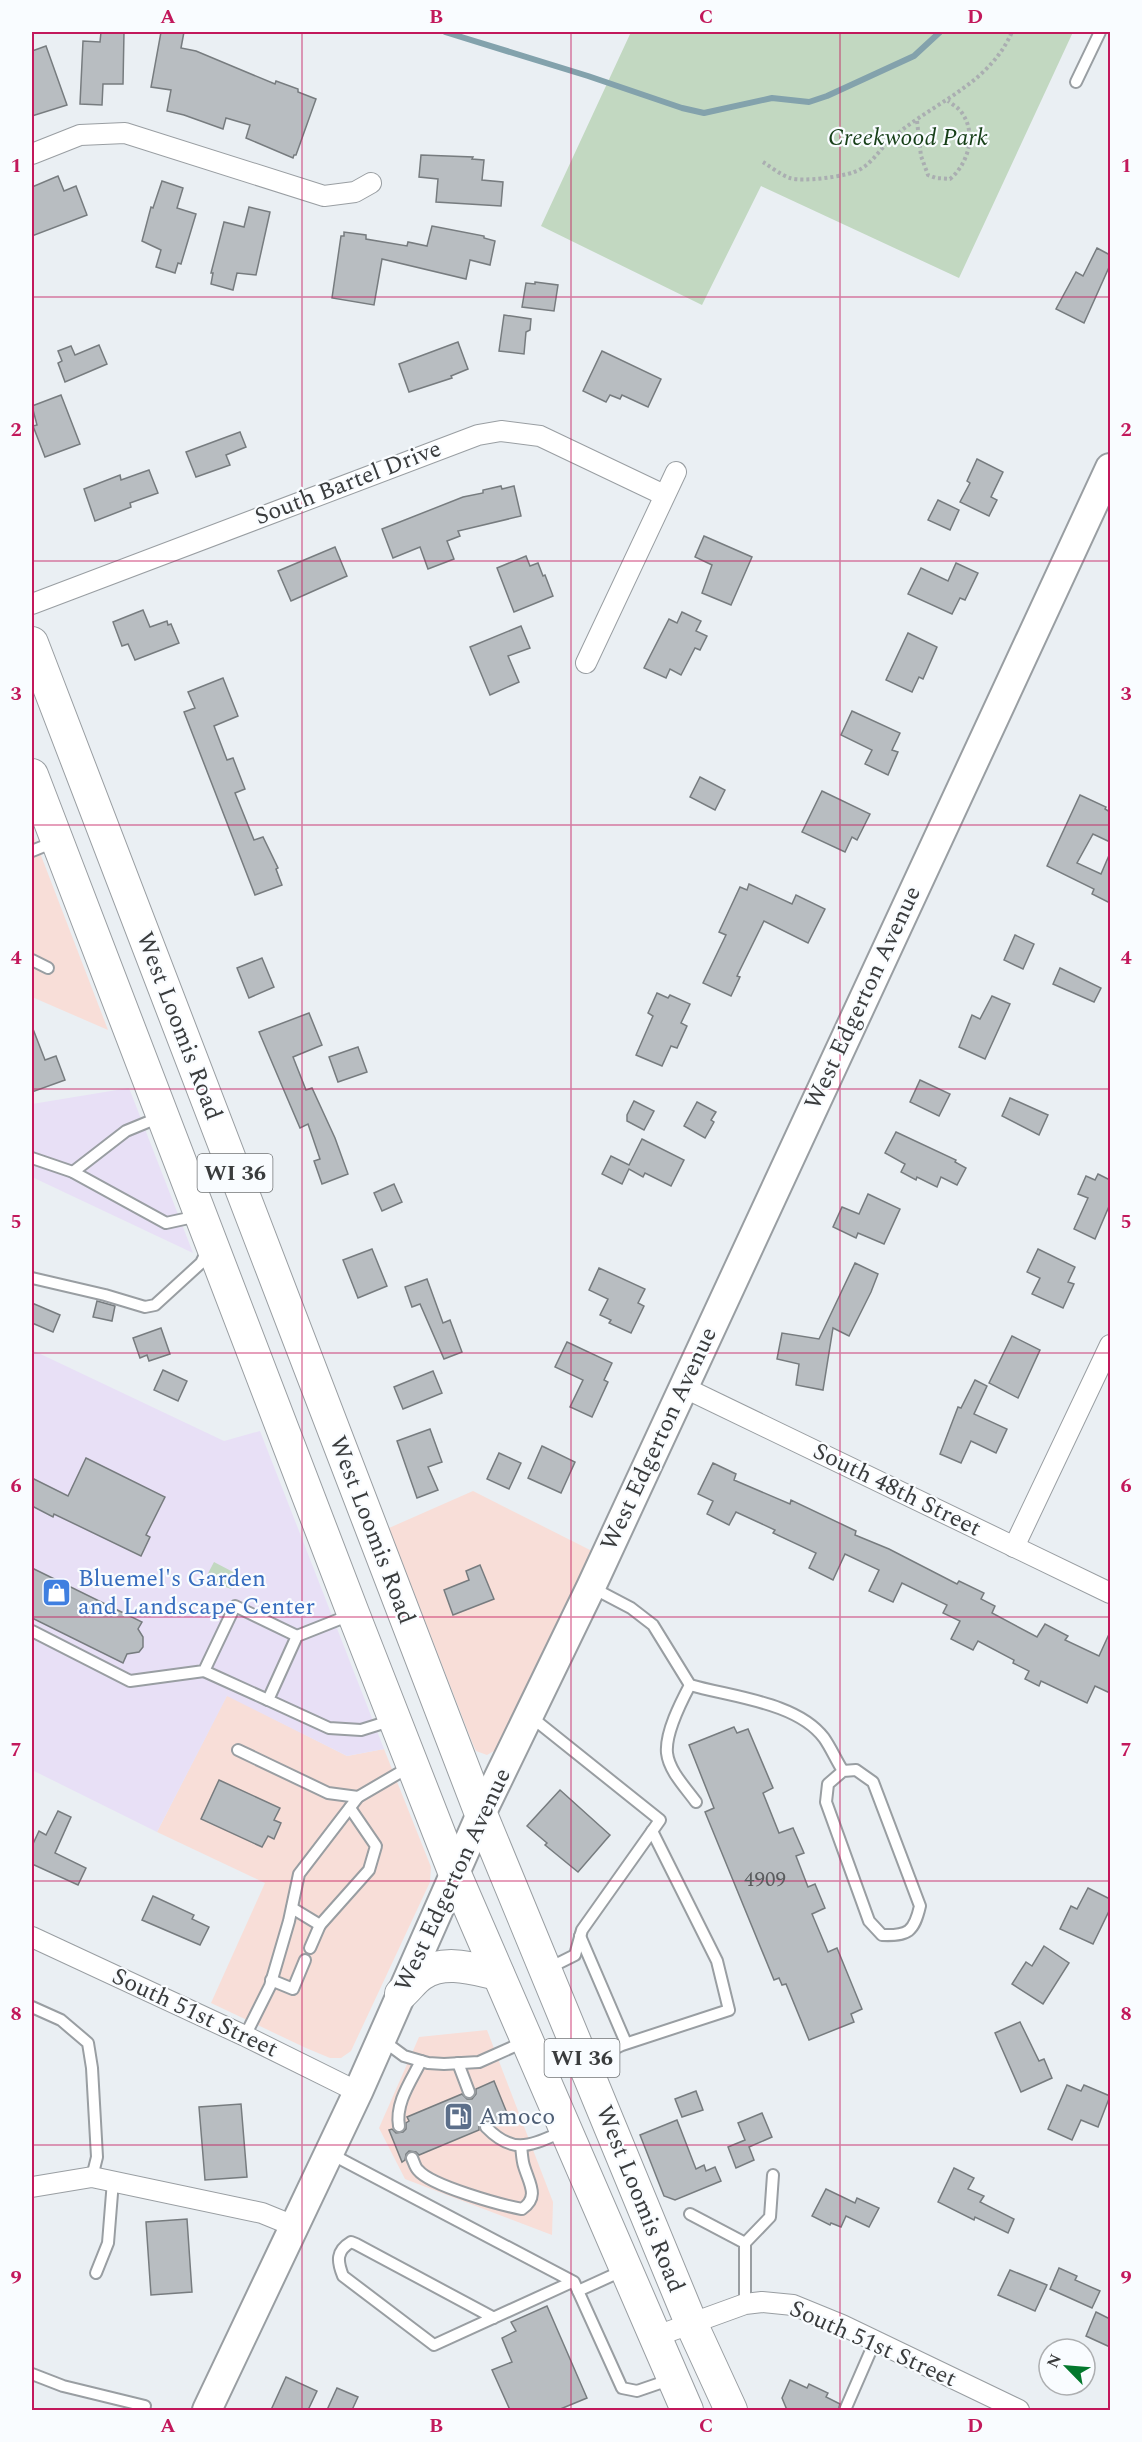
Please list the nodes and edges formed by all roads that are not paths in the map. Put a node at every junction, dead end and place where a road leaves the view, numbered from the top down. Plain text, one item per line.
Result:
1 (1100, 32) edge
2 (1076, 82) dead end
3 (32, 154) edge
4 (371, 183) dead end
5 (1110, 468) edge
6 (676, 472) dead end
7 (664, 495) junction
8 (32, 604) edge
9 (32, 643) edge
10 (586, 663) dead end
11 (32, 775) edge
12 (44, 846) edge
13 (32, 960) edge
14 (48, 968) dead end
15 (163, 1116) junction
16 (32, 1158) edge
17 (74, 1172) junction
18 (255, 1224) junction
19 (206, 1228) junction
20 (32, 1278) edge
21 (1110, 1345) edge
22 (683, 1387) junction
23 (1014, 1547) junction
24 (591, 1587) junction
25 (1110, 1593) edge
26 (353, 1613) junction
27 (32, 1631) edge
28 (297, 1636) junction
29 (204, 1671) junction
30 (690, 1685) junction
31 (268, 1700) junction
32 (439, 1704) junction
33 (530, 1716) junction
34 (395, 1719) junction
35 (238, 1750) dead end
36 (413, 1765) junction
37 (843, 1771) junction
38 (358, 1797) junction
39 (696, 1802) dead end
40 (350, 1808) junction
41 (481, 1814) junction
42 (652, 1831) junction
43 (455, 1874) junction
44 (292, 1908) junction
45 (320, 1926) junction
46 (32, 1936) edge
47 (580, 1936) junction
48 (310, 1948) dead end
49 (305, 1960) dead end
50 (546, 1971) junction
51 (271, 1980) junction
52 (501, 1981) junction
53 (401, 1994) junction
54 (32, 2007) edge
55 (245, 2036) junction
56 (381, 2039) junction
57 (526, 2040) junction
58 (626, 2043) junction
59 (421, 2061) junction
60 (458, 2063) junction
61 (584, 2063) junction
62 (469, 2091) dead end
63 (357, 2092) junction
64 (399, 2126) dead end
65 (486, 2127) dead end
66 (565, 2130) junction
67 (521, 2146) junction
68 (329, 2153) junction
69 (412, 2158) dead end
70 (773, 2175) dead end
71 (92, 2177) junction
72 (113, 2181) junction
73 (32, 2187) edge
74 (690, 2214) dead end
75 (294, 2226) junction
76 (745, 2243) junction
77 (626, 2270) junction
78 (96, 2273) dead end
79 (575, 2286) junction
80 (745, 2304) junction
81 (494, 2318) junction
82 (691, 2323) junction
83 (654, 2337) junction
84 (875, 2341) junction
85 (32, 2374) edge
86 (672, 2379) junction
87 (145, 2406) dead end
88 (207, 2410) edge
89 (687, 2410) edge
90 (730, 2410) edge
91 (845, 2410) edge
92 (1019, 2410) edge

1 - 2 lane
3 - 4 street
5 - 22 street, West Edgerton Avenue
6 - 7 street
7 - 8 street, South Bartel Drive
7 - 10 street
9 - 18 main road, West Loomis Road / WI 36
11 - 12 main road, West Loomis Road / WI 36
12 - 15 main road, West Loomis Road / WI 36
13 - 14 lane
15 - 17 lane
15 - 19 main road, West Loomis Road / WI 36
16 - 17 lane
17 - 19 lane
18 - 19 main road
18 - 32 main road, West Loomis Road / WI 36
19 - 20 lane
19 - 26 main road, West Loomis Road / WI 36
21 - 23 street
22 - 23 street, South 48th Street
22 - 24 street, West Edgerton Avenue
23 - 25 street, South 48th Street
24 - 30 lane
24 - 33 street, West Edgerton Avenue
26 - 28 lane
26 - 34 main road, West Loomis Road / WI 36
27 - 29 lane
28 - 29 lane
28 - 31 lane
29 - 31 lane
30 - 37 lane
30 - 39 lane
31 - 34 lane
32 - 34 main road
32 - 41 main road, West Loomis Road / WI 36
33 - 41 street, West Edgerton Avenue
33 - 42 lane
34 - 36 main road, West Loomis Road / WI 36
35 - 38 lane
36 - 38 lane
36 - 43 main road, West Loomis Road / WI 36
37 - 37 lane
38 - 40 lane
40 - 44 lane
40 - 45 lane
41 - 43 street, West Edgerton Avenue
41 - 50 main road, West Loomis Road / WI 36
42 - 47 lane
42 - 58 lane
43 - 52 main road, West Loomis Road / WI 36
43 - 53 street, West Edgerton Avenue
44 - 45 lane
44 - 51 lane
45 - 48 lane
46 - 55 street, South 51st Street
47 - 50 lane
47 - 58 lane
49 - 51 lane
50 - 52 main road
50 - 61 main road, West Loomis Road / WI 36
51 - 55 lane
52 - 53 main road
52 - 57 main road, West Loomis Road / WI 36
53 - 56 street, West Edgerton Avenue
54 - 71 lane
55 - 63 street, South 51st Street
56 - 59 lane
56 - 63 street, West Edgerton Avenue
57 - 60 lane
57 - 66 main road, West Loomis Road / WI 36
58 - 61 lane
59 - 60 lane
59 - 64 lane
60 - 62 lane
61 - 82 main road, West Loomis Road / WI 36
63 - 68 street, West Edgerton Avenue
65 - 67 lane
66 - 67 lane
66 - 77 main road, West Loomis Road / WI 36
67 - 69 lane
68 - 75 street, West Edgerton Avenue
68 - 79 lane
70 - 76 lane
71 - 72 street
71 - 73 street
72 - 75 street
72 - 78 lane
74 - 76 lane
75 - 88 street, West Edgerton Avenue
76 - 80 lane
77 - 79 lane
77 - 83 main road, West Loomis Road / WI 36
79 - 81 lane
79 - 86 lane
80 - 82 street, South 51st Street
80 - 84 street, South 51st Street
81 - 81 lane
82 - 83 street, South 51st Street
82 - 90 main road, West Loomis Road / WI 36
83 - 86 main road, West Loomis Road / WI 36
84 - 91 lane
84 - 92 street, South 51st Street
85 - 87 lane
86 - 89 main road, West Loomis Road / WI 36

